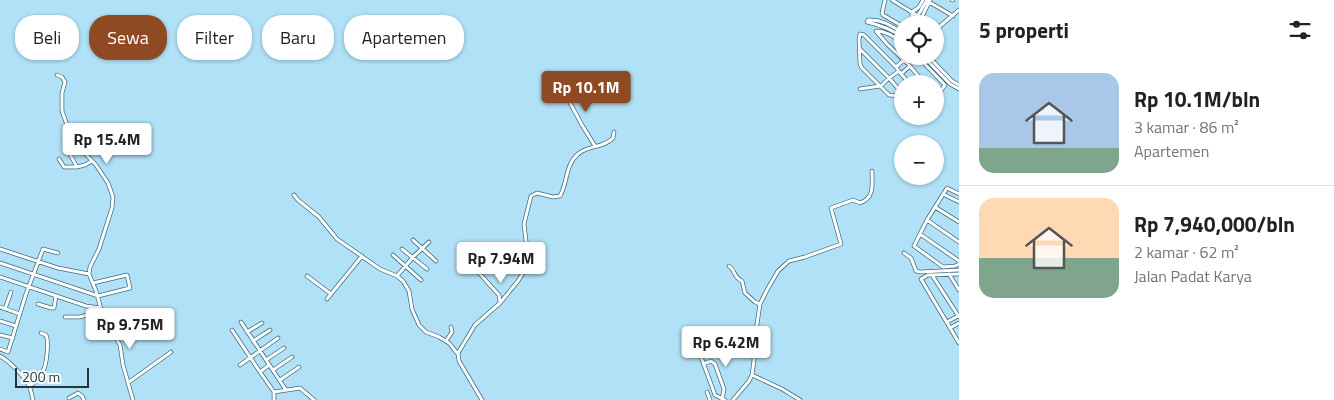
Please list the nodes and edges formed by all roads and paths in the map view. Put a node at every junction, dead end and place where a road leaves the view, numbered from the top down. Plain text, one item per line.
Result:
1 (884, 0) edge
2 (892, 0) edge
3 (922, 0) edge
4 (928, 1) edge
5 (959, 10) edge
6 (912, 12) junction
7 (914, 15) edge
8 (921, 15) edge
9 (953, 16) junction
10 (894, 21) edge
11 (944, 21) edge
12 (894, 28) edge
13 (894, 32) edge
14 (894, 36) edge
15 (859, 49) junction
16 (894, 51) edge
17 (902, 65) edge
18 (905, 65) edge
19 (909, 65) edge
20 (925, 65) edge
21 (932, 65) edge
22 (936, 65) edge
23 (896, 67) junction
24 (900, 72) junction
25 (57, 75) dead end
26 (902, 75) edge
27 (917, 75) edge
28 (936, 75) edge
29 (889, 78) junction
30 (894, 85) edge
31 (881, 86) junction
32 (959, 87) edge
33 (562, 88) dead end
34 (860, 89) dead end
35 (894, 95) edge
36 (614, 132) dead end
37 (595, 146) junction
38 (66, 147) dead end
39 (59, 159) dead end
40 (92, 161) junction
41 (56, 167) dead end
42 (64, 167) junction
43 (77, 167) junction
44 (872, 171) dead end
45 (943, 194) junction
46 (959, 194) edge
47 (294, 195) dead end
48 (959, 202) edge
49 (935, 207) junction
50 (927, 220) junction
51 (959, 222) edge
52 (920, 234) junction
53 (413, 240) dead end
54 (430, 242) dead end
55 (959, 242) edge
56 (421, 248) junction
57 (0, 249) edge
58 (402, 249) dead end
59 (904, 253) dead end
60 (58, 254) dead end
61 (393, 255) dead end
62 (362, 256) junction
63 (413, 257) junction
64 (436, 260) dead end
65 (38, 262) junction
66 (959, 262) edge
67 (0, 264) edge
68 (406, 266) junction
69 (729, 266) dead end
70 (427, 269) dead end
71 (959, 270) edge
72 (89, 274) junction
73 (480, 274) dead end
74 (932, 274) junction
75 (949, 274) junction
76 (959, 274) edge
77 (33, 275) junction
78 (307, 276) dead end
79 (397, 276) junction
80 (0, 277) edge
81 (421, 280) dead end
82 (93, 283) junction
83 (29, 286) junction
84 (959, 290) edge
85 (11, 292) dead end
86 (331, 294) junction
87 (56, 296) junction
88 (98, 296) junction
89 (327, 299) dead end
90 (500, 303) junction
91 (38, 304) dead end
92 (760, 304) junction
93 (0, 307) edge
94 (101, 308) junction
95 (6, 309) junction
96 (102, 313) junction
97 (20, 314) junction
98 (959, 316) edge
99 (65, 317) dead end
100 (0, 321) edge
101 (241, 322) dead end
102 (947, 322) junction
103 (262, 323) dead end
104 (959, 323) edge
105 (16, 326) junction
106 (451, 326) dead end
107 (950, 328) junction
108 (232, 330) dead end
109 (270, 330) dead end
110 (248, 332) junction
111 (41, 333) dead end
112 (0, 335) edge
113 (12, 338) junction
114 (278, 338) dead end
115 (253, 341) junction
116 (446, 341) junction
117 (959, 342) edge
118 (284, 348) dead end
119 (0, 349) edge
120 (260, 351) junction
121 (171, 352) dead end
122 (458, 354) junction
123 (700, 354) dead end
124 (2, 357) edge
125 (292, 357) dead end
126 (250, 358) junction
127 (266, 360) junction
128 (0, 361) edge
129 (704, 364) junction
130 (240, 365) dead end
131 (269, 365) junction
132 (299, 367) dead end
133 (273, 370) junction
134 (260, 372) junction
135 (752, 374) junction
136 (280, 380) junction
137 (128, 382) junction
138 (29, 386) junction
139 (286, 390) junction
140 (274, 392) junction
141 (707, 392) dead end
142 (69, 399) edge
143 (313, 399) edge
144 (33, 400) edge
145 (84, 400) edge
146 (133, 400) edge
147 (274, 400) edge
148 (305, 400) edge
149 (482, 400) edge
150 (710, 400) edge
151 (724, 400) edge
152 (733, 400) edge
153 (800, 400) edge

1 - 10 street
2 - 6 street
3 - 6 street
4 - 8 street
4 - 9 street
5 - 9 street
6 - 7 street
9 - 11 street
12 - 13 street
14 - 16 street
15 - 23 street
15 - 29 street
15 - 31 street
17 - 23 street
18 - 24 street
19 - 27 street
20 - 28 street
21 - 32 street
22 - 32 street
23 - 24 street
24 - 26 street
24 - 29 street
25 - 40 street
29 - 30 street
29 - 31 street
31 - 34 street
31 - 35 street
33 - 37 street
36 - 37 street
37 - 90 street
38 - 43 street
39 - 42 street
40 - 43 street
40 - 72 street
41 - 42 street
42 - 43 street
44 - 92 street
45 - 46 street
45 - 48 street
45 - 49 street
47 - 62 street
49 - 50 street
49 - 51 street
50 - 52 street
50 - 55 street
52 - 66 street
52 - 66 street
53 - 56 street
54 - 56 street
56 - 63 street
56 - 64 street
57 - 65 street
58 - 63 street
59 - 71 street
60 - 65 street
61 - 68 street
62 - 79 street
62 - 86 street
63 - 68 street
63 - 70 street
65 - 72 street
65 - 77 street
67 - 77 street
68 - 79 street
68 - 81 street
69 - 92 street
72 - 82 street
73 - 90 street
74 - 75 street
74 - 98 street
74 - 102 street
75 - 76 street
75 - 84 street
77 - 83 street
77 - 88 street
78 - 86 street
79 - 116 street
80 - 83 street
82 - 88 street
82 - 88 street
83 - 87 street
83 - 97 street
85 - 95 street
86 - 89 street
87 - 91 street
87 - 94 street
88 - 94 street
90 - 122 street
92 - 135 street
93 - 95 street
94 - 96 street
95 - 97 street
96 - 99 street
96 - 137 street
97 - 105 street
98 - 102 street
100 - 105 street
101 - 110 street
102 - 107 street
103 - 110 street
104 - 107 street
105 - 113 street
106 - 116 street
107 - 117 street
108 - 126 street
109 - 115 street
110 - 115 street
111 - 138 street
112 - 113 street
113 - 119 street
114 - 120 street
115 - 120 street
116 - 122 street
118 - 127 street
120 - 126 street
120 - 127 street
121 - 137 street
122 - 149 street
123 - 129 street
124 - 128 street
124 - 138 street
125 - 133 street
126 - 130 street
126 - 134 street
127 - 131 street
129 - 151 street
129 - 151 street
131 - 133 street
131 - 134 street
132 - 136 street
133 - 136 street
134 - 140 street
135 - 152 street
135 - 153 street
136 - 139 street
137 - 146 street
138 - 144 street
139 - 140 street
139 - 143 street
140 - 147 street
141 - 150 street
142 - 145 street
143 - 148 street

